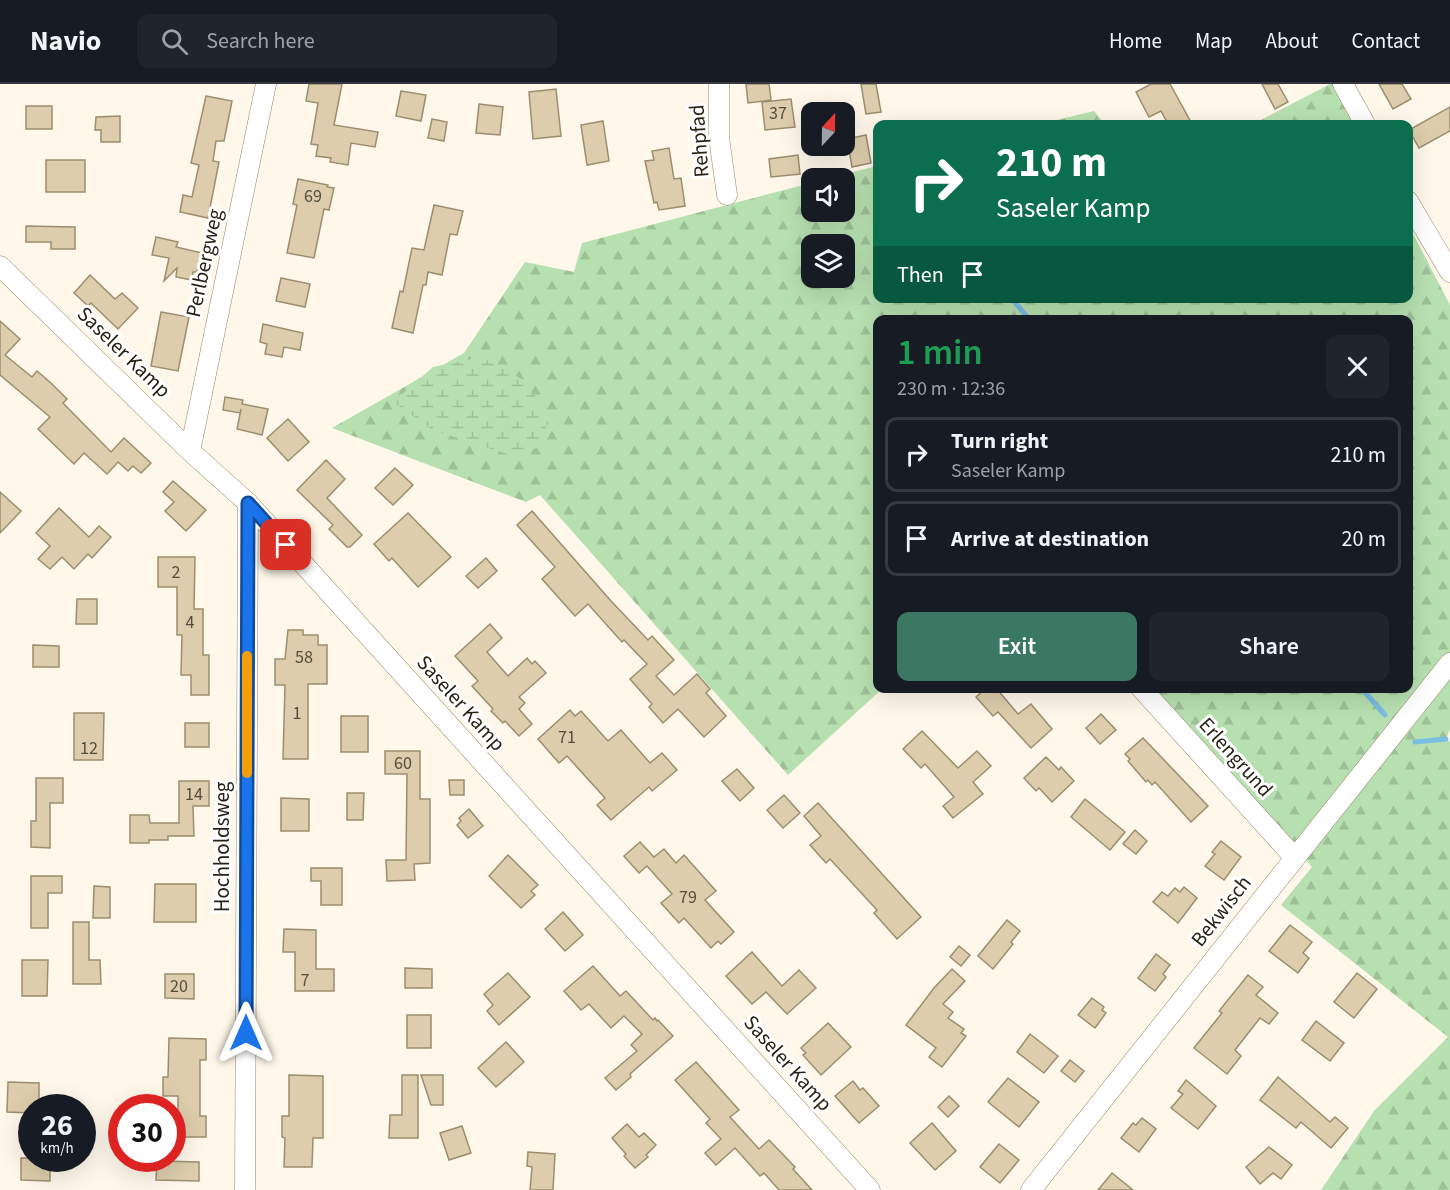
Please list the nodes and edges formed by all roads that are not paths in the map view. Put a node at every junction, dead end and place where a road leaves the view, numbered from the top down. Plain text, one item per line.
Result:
1 (266, 84) edge
2 (719, 84) edge
3 (1343, 84) edge
4 (1363, 120) edge
5 (727, 195) dead end
6 (1413, 209) edge
7 (0, 266) edge
8 (1450, 272) edge
9 (190, 451) junction
10 (248, 503) junction
11 (1450, 663) edge
12 (1146, 693) edge
13 (1294, 858) junction
14 (245, 1190) edge
15 (870, 1190) edge
16 (1030, 1190) edge

1 - 9 street, Perlbergweg
2 - 5 street, Rehpfad
3 - 4 street
6 - 8 street
7 - 9 street, Saseler Kamp
9 - 10 street, Saseler Kamp
10 - 14 street, Hochholdsweg
10 - 15 street, Saseler Kamp
11 - 13 street, Bekwisch
12 - 13 street, Erlengrund
13 - 16 street, Bekwisch

